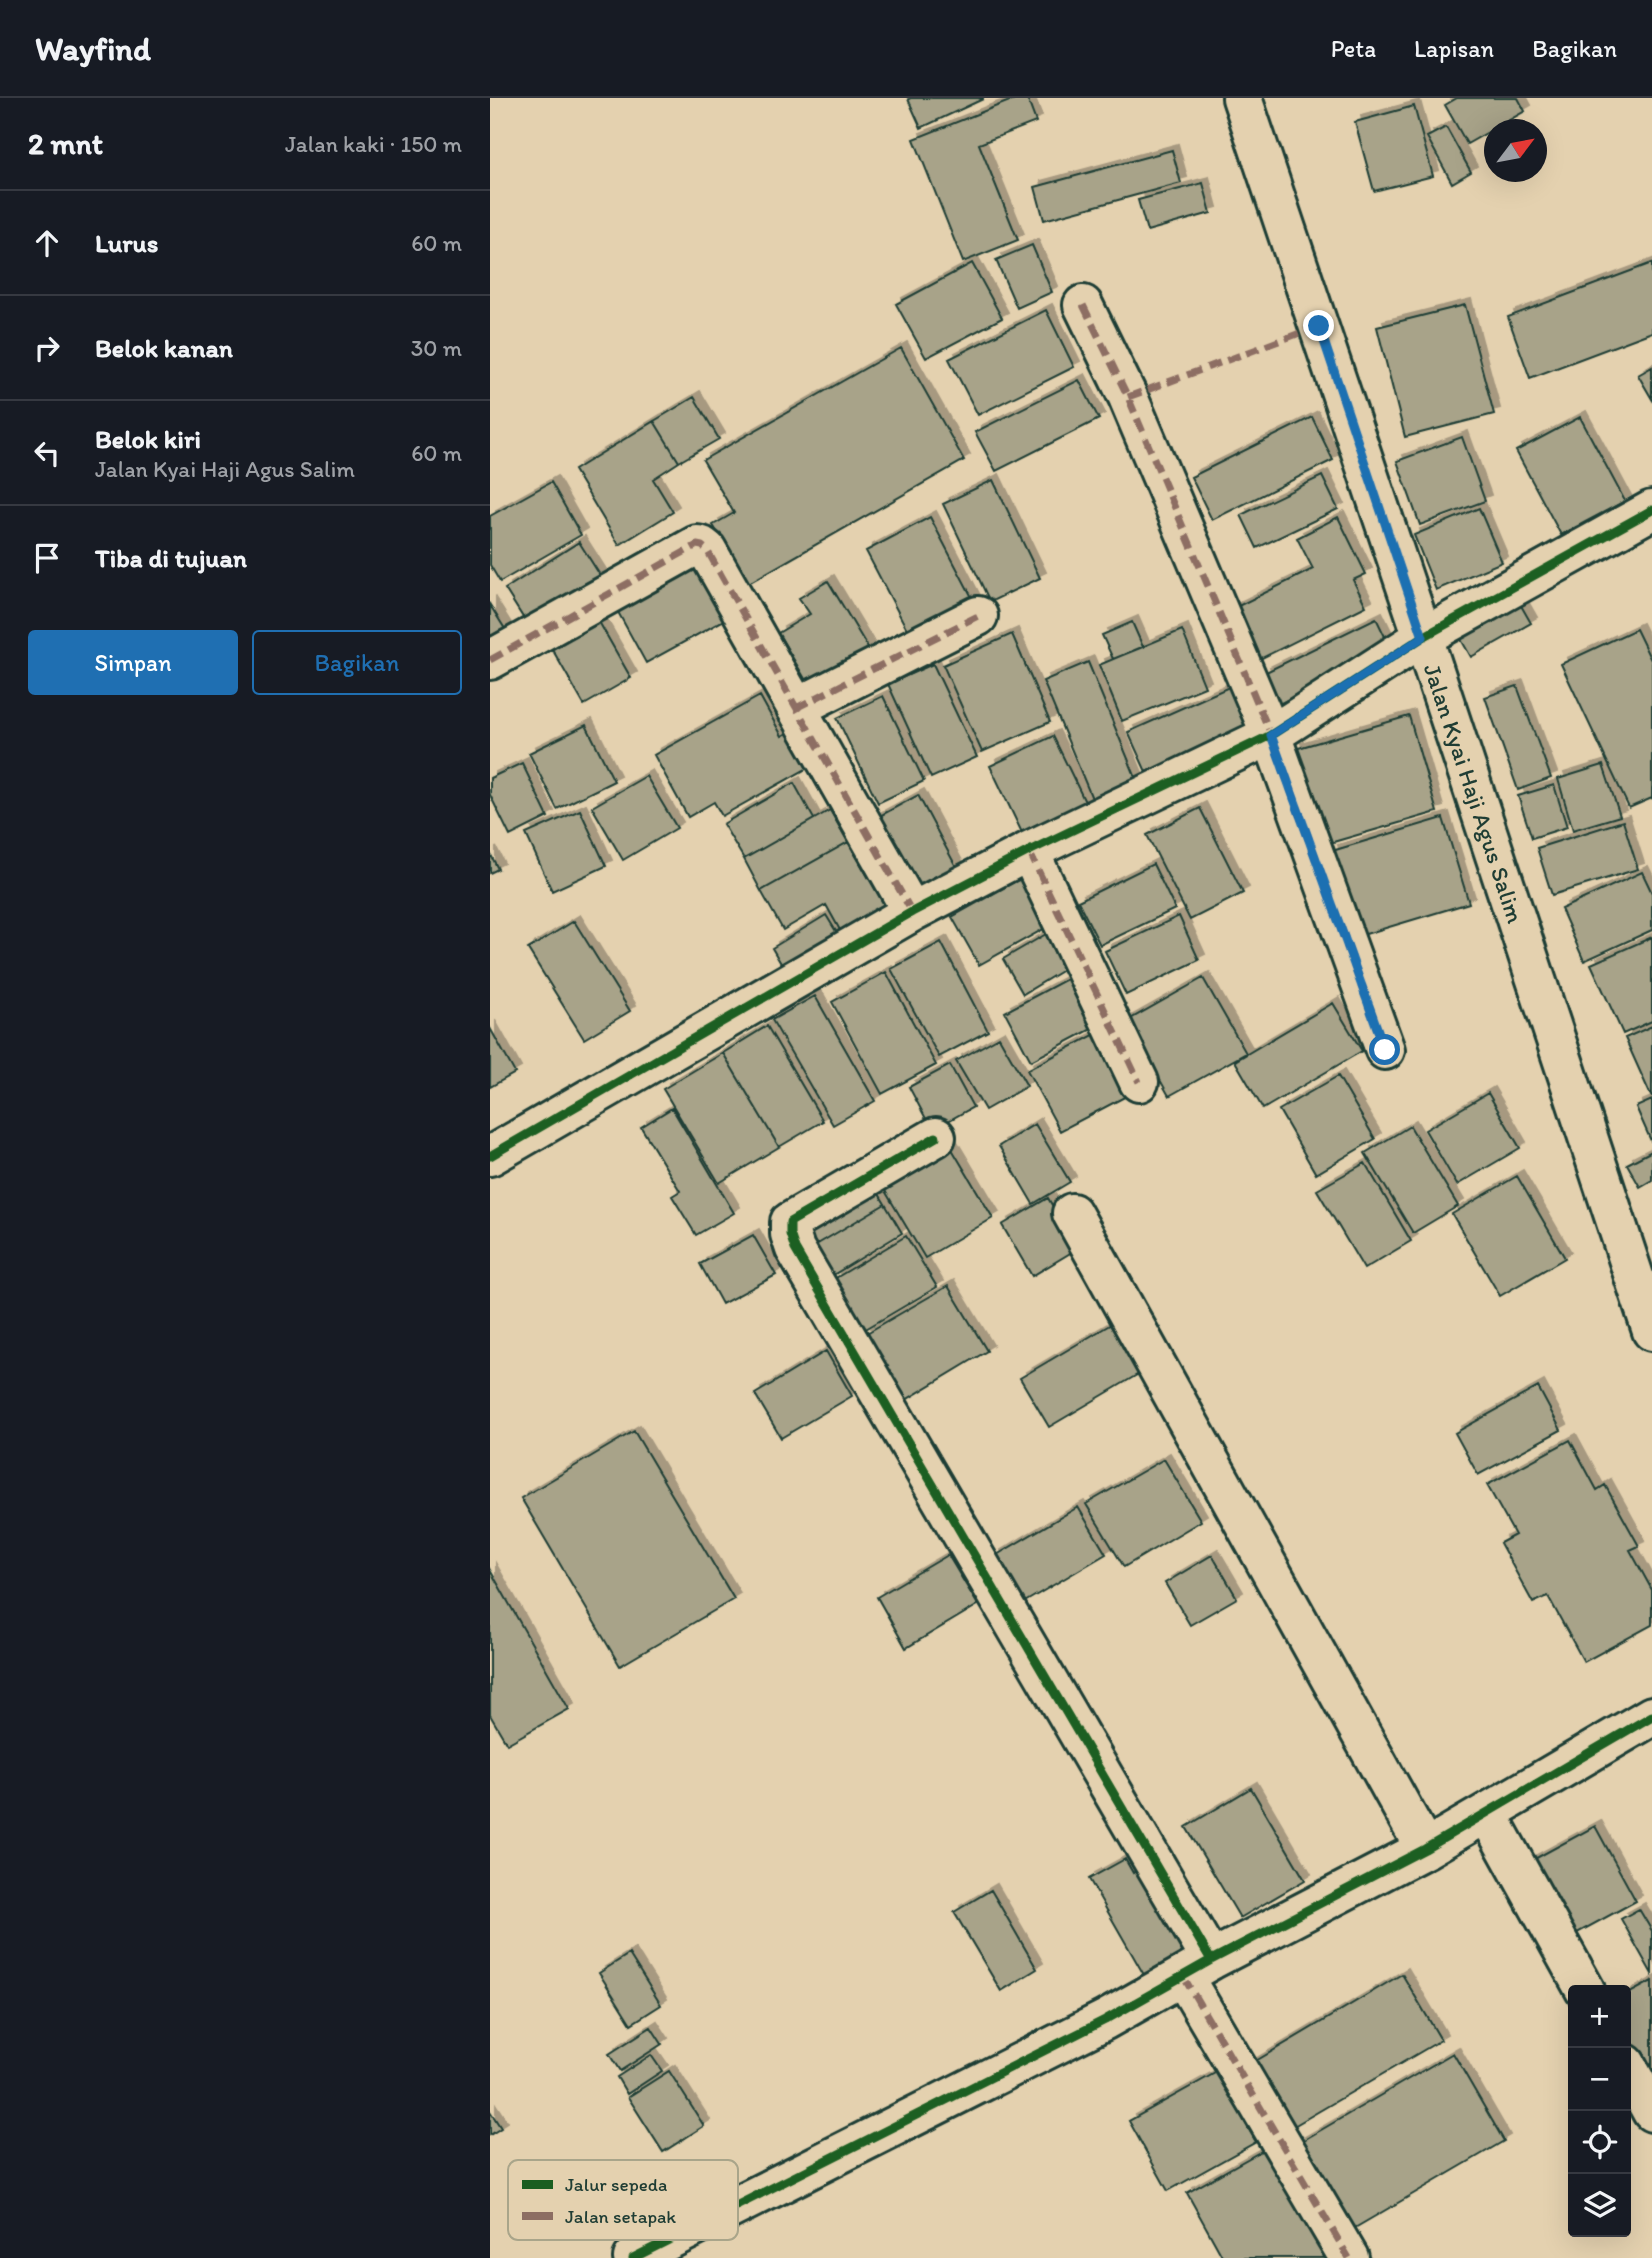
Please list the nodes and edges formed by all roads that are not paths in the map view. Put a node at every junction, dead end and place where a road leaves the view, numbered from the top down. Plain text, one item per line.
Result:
1 (1242, 98) edge
2 (1083, 305) dead end
3 (1652, 510) edge
4 (978, 616) dead end
5 (1423, 637) junction
6 (490, 660) edge
7 (796, 708) junction
8 (1271, 735) junction
9 (1029, 851) junction
10 (912, 912) junction
11 (1385, 1050) dead end
12 (1139, 1082) dead end
13 (936, 1137) dead end
14 (490, 1156) edge
15 (1072, 1213) dead end
16 (1652, 1331) edge
17 (1652, 1716) edge
18 (1487, 1813) junction
19 (1425, 1849) junction
20 (1197, 1968) junction
21 (1582, 1985) edge
22 (1631, 2073) edge
23 (1652, 2112) edge
24 (738, 2205) edge
25 (669, 2240) edge
26 (633, 2258) edge
27 (1349, 2258) edge

1 - 5 street, Jalan Kyai Haji Agus Salim
2 - 8 street
3 - 5 street
4 - 7 street
5 - 8 street
5 - 16 street, Jalan Kyai Haji Agus Salim
6 - 7 street
7 - 10 street
8 - 9 street
8 - 11 street
9 - 10 street
9 - 12 street
10 - 14 street
13 - 20 street
15 - 19 street
17 - 18 street
18 - 19 street
18 - 21 street
19 - 20 street
20 - 24 street
20 - 27 street
22 - 23 street
25 - 26 street

